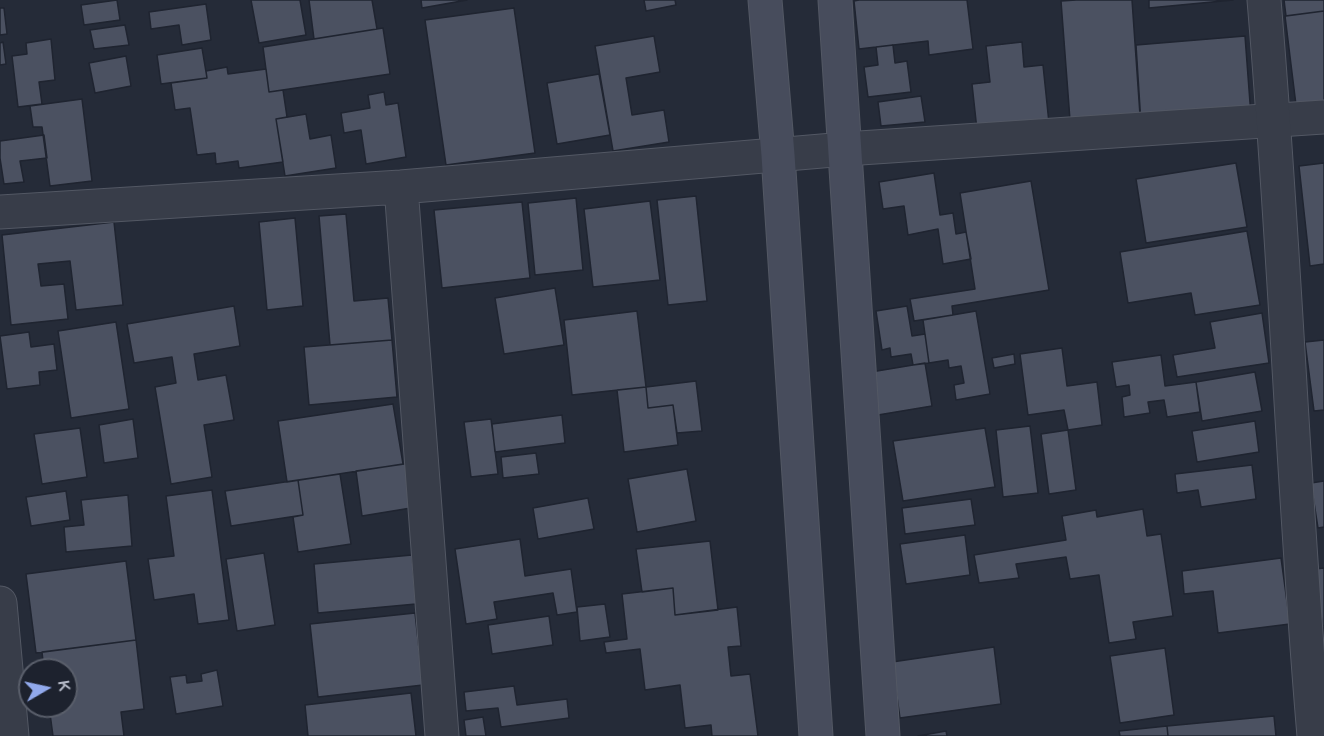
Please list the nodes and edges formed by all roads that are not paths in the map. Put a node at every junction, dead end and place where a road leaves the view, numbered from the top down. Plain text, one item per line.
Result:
1 (765, 0) edge
2 (835, 0) edge
3 (1264, 0) edge
4 (1324, 117) edge
5 (1274, 121) junction
6 (845, 149) junction
7 (778, 154) junction
8 (401, 187) junction
9 (0, 212) edge
10 (0, 603) edge
11 (12, 736) edge
12 (442, 736) edge
13 (816, 736) edge
14 (882, 736) edge
15 (1314, 736) edge

1 - 7 main road
2 - 6 main road
3 - 5 street
4 - 5 street
5 - 6 street
5 - 15 street
6 - 7 street
6 - 14 main road
7 - 8 street
7 - 13 main road
8 - 9 street
8 - 12 street
10 - 11 street

